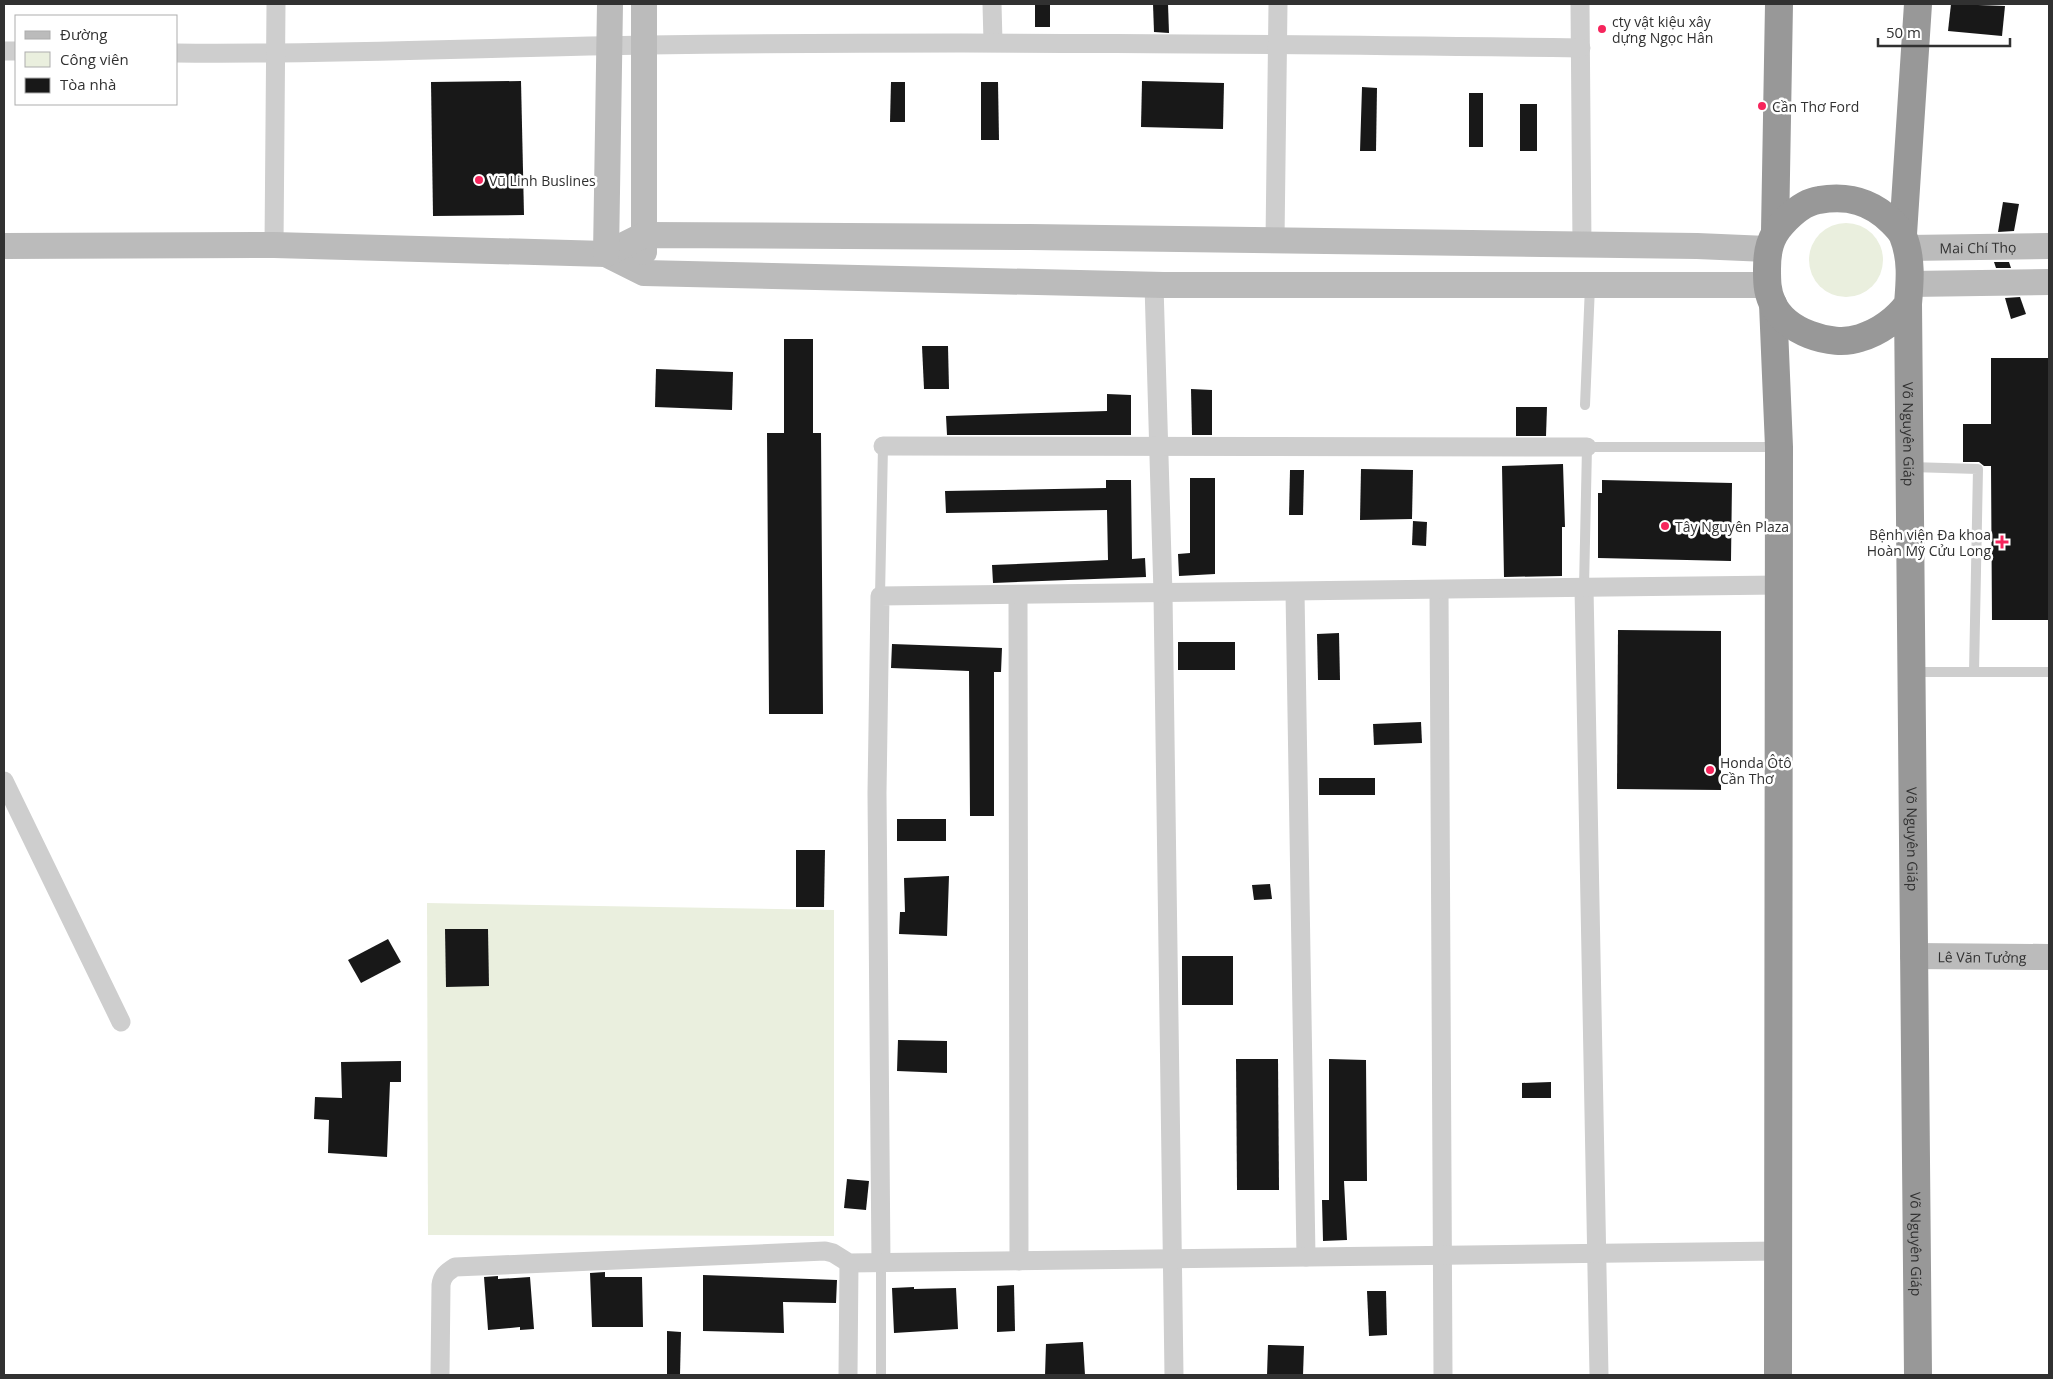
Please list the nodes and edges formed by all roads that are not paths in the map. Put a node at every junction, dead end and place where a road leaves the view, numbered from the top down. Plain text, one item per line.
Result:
1 (276, 4) edge
2 (610, 4) edge
3 (644, 4) edge
4 (992, 4) edge
5 (1278, 4) edge
6 (1580, 4) edge
7 (1779, 4) edge
8 (1918, 4) edge
9 (993, 42) junction
10 (1278, 44) junction
11 (645, 45) junction
12 (610, 46) junction
13 (1581, 48) junction
14 (178, 53) edge
15 (276, 54) junction
16 (644, 235) junction
17 (1275, 240) junction
18 (1771, 240) junction
19 (1905, 241) junction
20 (1582, 244) junction
21 (274, 245) junction
22 (4, 246) edge
23 (2049, 246) edge
24 (606, 254) junction
25 (644, 273) junction
26 (2049, 282) edge
27 (1154, 285) junction
28 (1590, 285) junction
29 (1909, 294) junction
30 (1770, 295) junction
31 (1585, 405) dead end
32 (883, 446) joint
33 (1158, 446) junction
34 (1587, 447) junction
35 (1779, 447) junction
36 (1910, 467) junction
37 (1779, 585) junction
38 (1584, 588) junction
39 (1439, 590) junction
40 (1295, 592) junction
41 (1163, 594) junction
42 (880, 596) junction
43 (1018, 596) junction
44 (1910, 672) junction
45 (1974, 672) junction
46 (2049, 672) edge
47 (4, 781) edge
48 (1914, 956) junction
49 (2049, 957) edge
50 (121, 1022) dead end
51 (1778, 1251) junction
52 (1596, 1253) junction
53 (1443, 1255) junction
54 (1172, 1257) junction
55 (1306, 1257) junction
56 (1020, 1260) junction
57 (849, 1263) junction
58 (881, 1263) junction
59 (440, 1375) edge
60 (848, 1375) edge
61 (882, 1375) edge
62 (1174, 1375) edge
63 (1443, 1375) edge
64 (1599, 1375) edge
65 (1778, 1375) edge
66 (1918, 1375) edge

1 - 15 street
2 - 12 street
3 - 11 street
4 - 9 street
5 - 10 street
6 - 13 street
7 - 18 highway
8 - 19 highway
9 - 10 street
9 - 11 street
10 - 13 street
10 - 17 street
11 - 12 street
11 - 16 street
12 - 15 street
12 - 24 street
13 - 20 street
14 - 15 street
15 - 21 street
16 - 17 street
16 - 24 street
16 - 25 street
17 - 20 street
18 - 19 highway
18 - 20 street
18 - 30 highway
19 - 23 street, Mai Chí Thọ
19 - 29 highway
21 - 22 street
21 - 24 street
24 - 25 street
25 - 27 street
26 - 29 street
27 - 28 street
27 - 33 street
28 - 30 street
28 - 31 lane
29 - 30 highway
29 - 36 highway, Võ Nguyên Giáp
30 - 35 highway
32 - 33 street
32 - 42 lane
33 - 34 street
33 - 41 street
34 - 35 lane
34 - 38 lane
35 - 37 highway
36 - 44 highway, Võ Nguyên Giáp
36 - 45 lane
37 - 38 street
37 - 51 highway
38 - 39 street
38 - 52 street
39 - 40 street
39 - 53 street
40 - 41 street
40 - 55 street
41 - 43 street
41 - 54 street
42 - 43 street
42 - 58 street
43 - 56 street
44 - 45 lane
44 - 48 highway, Võ Nguyên Giáp
45 - 46 lane
47 - 50 street
48 - 49 street, Lê Văn Tưởng
48 - 66 highway, Võ Nguyên Giáp
51 - 52 street
51 - 65 highway
52 - 53 street
52 - 64 street
53 - 55 street
53 - 63 street
54 - 55 street
54 - 56 street
54 - 62 street
56 - 58 street
57 - 58 street
57 - 59 street
57 - 60 street
58 - 61 lane

